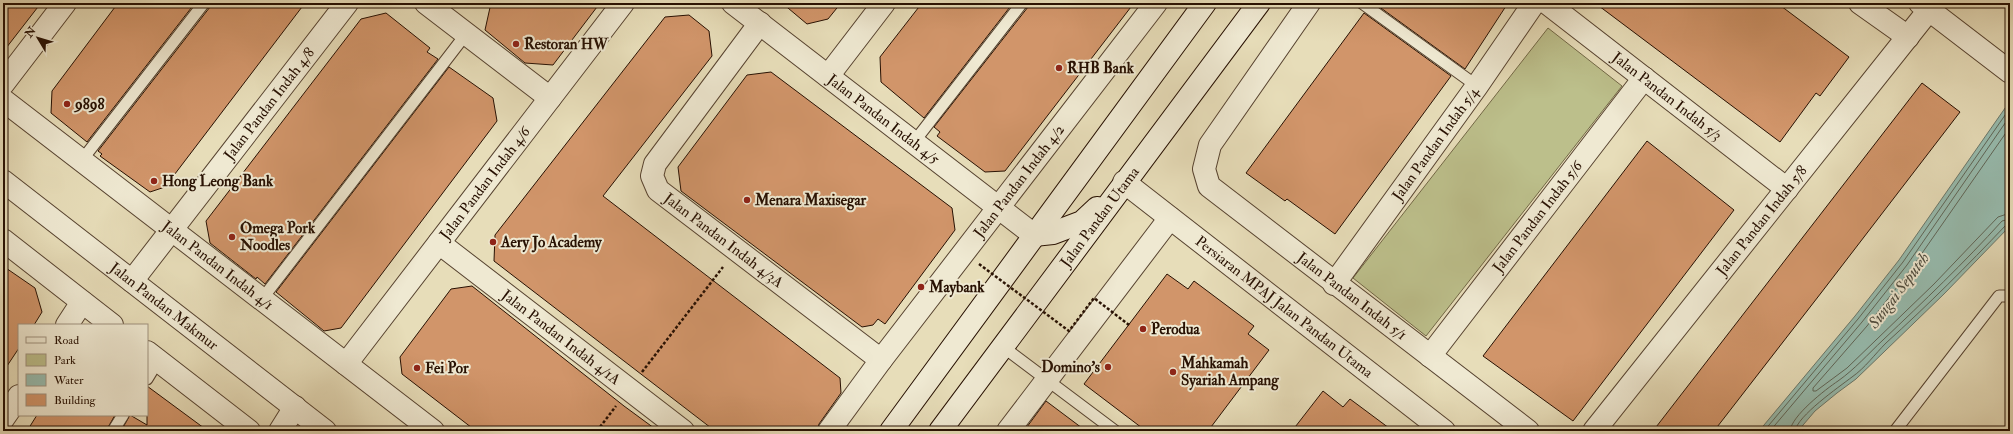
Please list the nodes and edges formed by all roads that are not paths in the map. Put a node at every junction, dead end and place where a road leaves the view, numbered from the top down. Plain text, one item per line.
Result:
1 (65, 3) edge
2 (204, 3) edge
3 (347, 3) edge
4 (426, 3) edge
5 (623, 3) edge
6 (884, 3) edge
7 (1022, 3) edge
8 (1156, 3) edge
9 (1205, 3) edge
10 (1259, 3) edge
11 (1310, 3) edge
12 (1362, 3) edge
13 (1534, 3) edge
14 (1547, 3) edge
15 (1860, 3) edge
16 (1925, 7) edge
17 (451, 11) edge
18 (749, 11) edge
19 (466, 34) junction
20 (1908, 37) junction
21 (2008, 71) edge
22 (828, 76) junction
23 (1644, 78) junction
24 (3, 84) edge
25 (1477, 86) junction
26 (550, 98) junction
27 (3, 100) edge
28 (914, 142) junction
29 (82, 160) junction
30 (3, 181) edge
31 (1124, 182) junction
32 (1787, 189) junction
33 (999, 208) junction
34 (1170, 218) junction
35 (172, 230) junction
36 (1034, 235) junction
37 (3, 240) edge
38 (439, 243) junction
39 (132, 281) junction
40 (1334, 284) junction
41 (2010, 296) edge
42 (262, 299) junction
43 (88, 313) edge
44 (69, 324) edge
45 (110, 324) edge
46 (1002, 346) junction
47 (1430, 356) junction
48 (881, 360) junction
49 (151, 364) edge
50 (346, 364) junction
51 (1047, 380) junction
52 (18, 397) edge
53 (295, 407) junction
54 (23, 416) edge
55 (122, 416) edge
56 (3, 419) edge
57 (238, 428) edge
58 (319, 429) edge
59 (13, 431) edge
60 (113, 431) edge
61 (280, 431) edge
62 (433, 431) edge
63 (683, 431) edge
64 (829, 431) edge
65 (891, 431) edge
66 (940, 431) edge
67 (1008, 431) edge
68 (1115, 431) edge
69 (1444, 431) edge
70 (1528, 431) edge
71 (1594, 431) edge
72 (1895, 431) edge

1 - 24 street
2 - 29 lane
3 - 35 street, Jalan Pandan Indah 4/8
4 - 17 street
5 - 26 street, Jalan Pandan Indah 4/6
6 - 22 street
7 - 28 lane
8 - 33 street, Jalan Pandan Indah 4/2
9 - 36 street
10 - 31 street, Jalan Pandan Utama
11 - 40 street, Jalan Pandan Indah 5/1
12 - 25 lane
13 - 25 street, Jalan Pandan Indah 5/4
14 - 23 street, Jalan Pandan Indah 5/3
15 - 20 street
16 - 20 street, Jalan Pandan Indah 5/8
16 - 21 street
17 - 19 street
18 - 22 street, Jalan Pandan Indah 4/5
18 - 48 street, Jalan Pandan Indah 4/3A
19 - 26 street
19 - 42 lane
20 - 32 street, Jalan Pandan Indah 5/8
22 - 28 street, Jalan Pandan Indah 4/5
23 - 32 street, Jalan Pandan Indah 5/3
23 - 47 street, Jalan Pandan Indah 5/6
25 - 40 street, Jalan Pandan Indah 5/4
26 - 38 street, Jalan Pandan Indah 4/6
27 - 29 street, Jalan Pandan Indah 4/1
28 - 33 street, Jalan Pandan Indah 4/5
29 - 35 street, Jalan Pandan Indah 4/1
30 - 39 street, Jalan Pandan Makmur
31 - 34 street, Persiaran MPAJ Jalan Pandan Utama
31 - 36 street
31 - 46 street, Jalan Pandan Utama
32 - 71 street, Jalan Pandan Indah 5/8
33 - 36 street, Jalan Pandan Indah 4/5
33 - 48 street, Jalan Pandan Indah 4/2
34 - 51 street
34 - 69 street, Persiaran MPAJ Jalan Pandan Utama
35 - 39 street, Jalan Pandan Indah 4/8
35 - 42 street, Jalan Pandan Indah 4/1
36 - 65 street
37 - 43 street
38 - 50 street, Jalan Pandan Indah 4/6
38 - 63 street, Jalan Pandan Indah 4/1A
39 - 53 street, Jalan Pandan Makmur
40 - 47 street, Jalan Pandan Indah 5/1
41 - 72 lane
42 - 50 street, Jalan Pandan Indah 4/1
43 - 44 street
43 - 45 street
46 - 51 lane
46 - 66 street, Jalan Pandan Utama
47 - 70 street, Jalan Pandan Indah 5/1
48 - 64 street
49 - 57 street
50 - 62 street, Jalan Pandan Indah 4/1
51 - 67 street
51 - 68 lane
52 - 56 street
53 - 58 street, Jalan Pandan Makmur
53 - 61 street
54 - 59 street
55 - 60 lane

